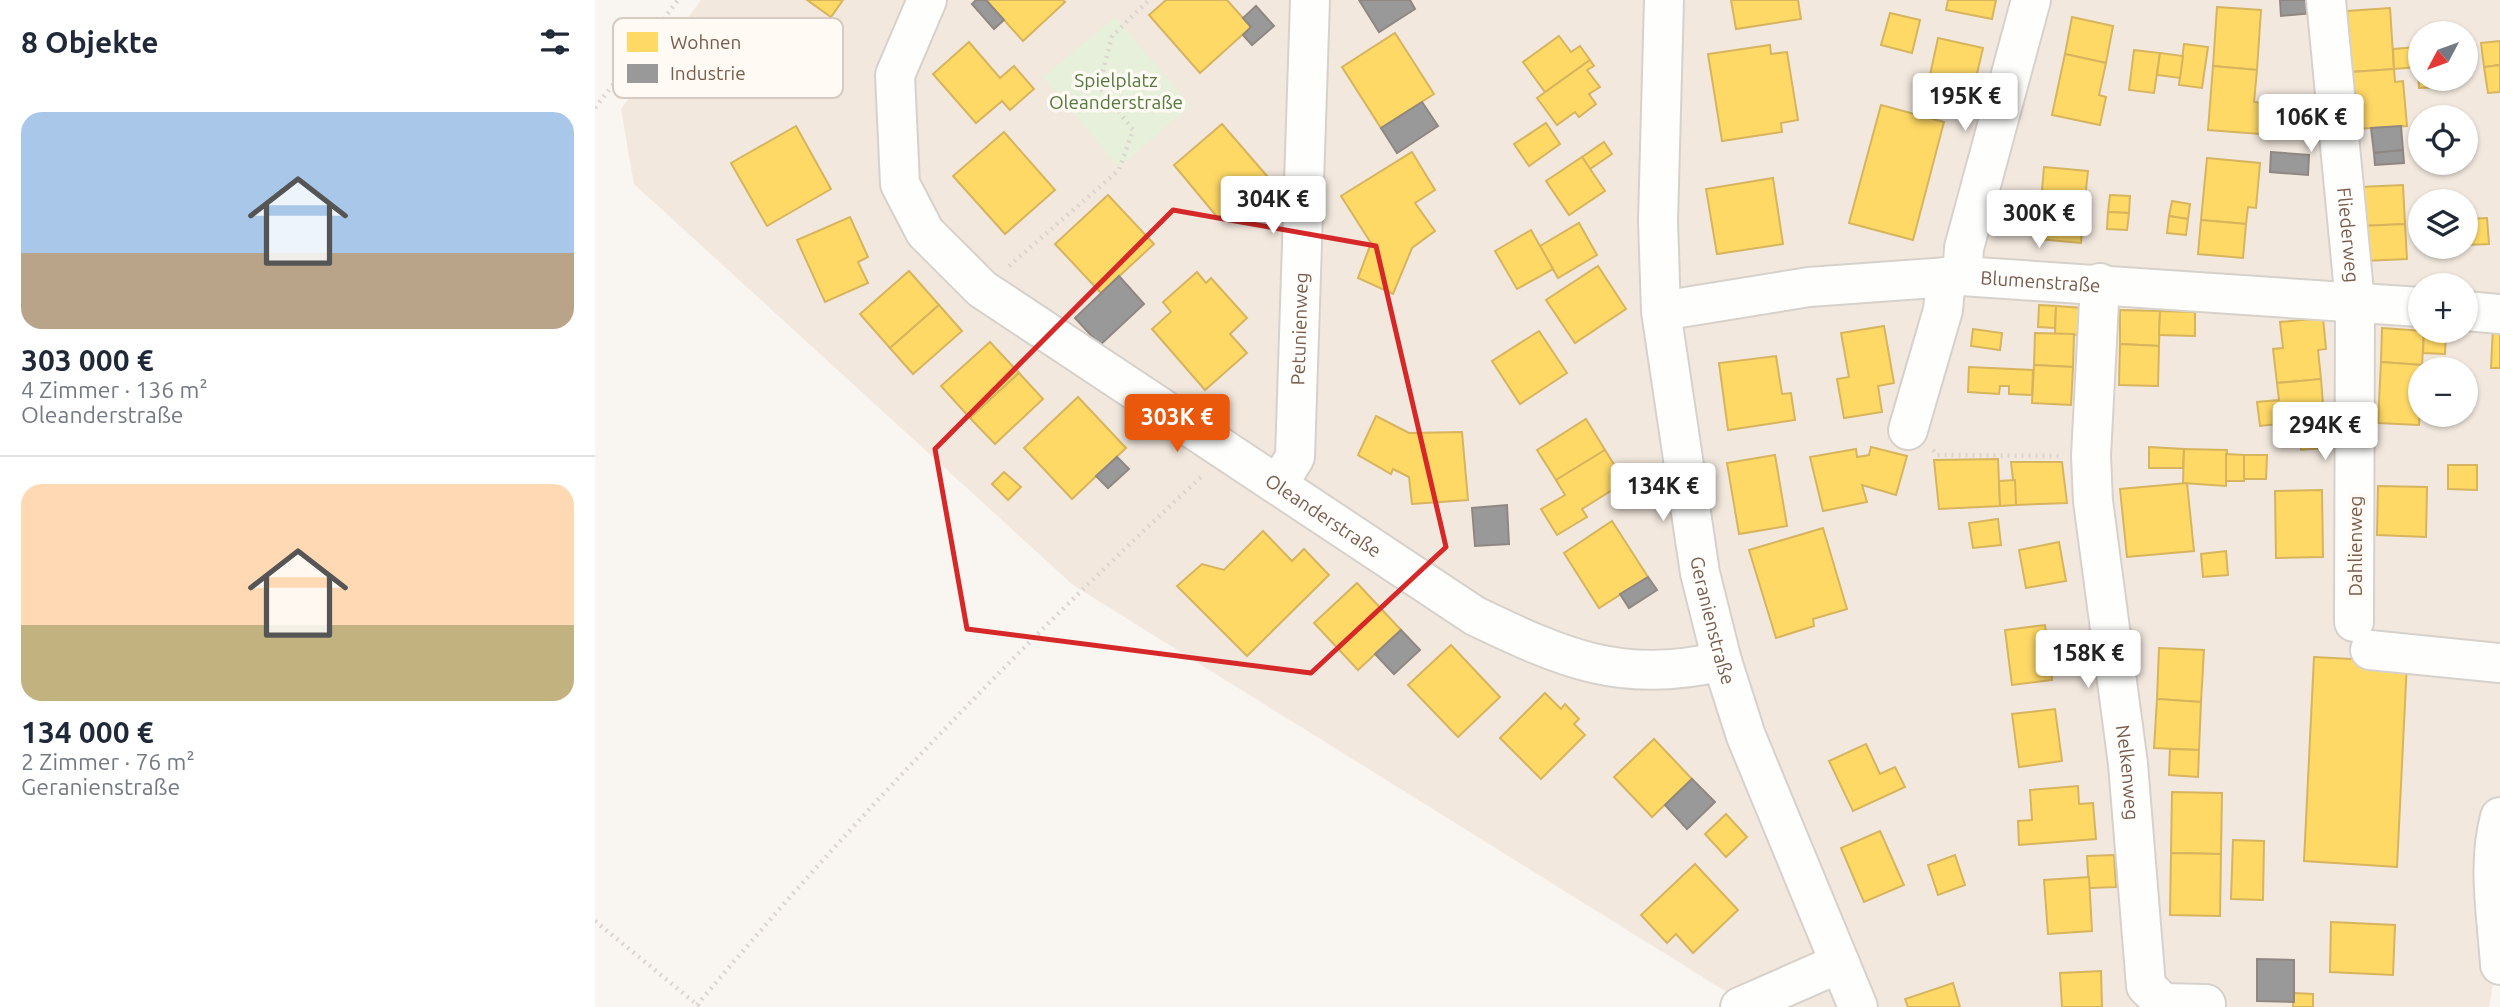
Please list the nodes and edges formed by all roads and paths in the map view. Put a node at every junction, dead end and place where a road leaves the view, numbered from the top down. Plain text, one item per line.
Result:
1 (678, 0) edge
2 (927, 0) edge
3 (1149, 0) edge
4 (1310, 0) edge
5 (1664, 0) edge
6 (2031, 0) edge
7 (2326, 0) edge
8 (664, 18) edge
9 (613, 85) edge
10 (595, 108) edge
11 (1954, 276) junction
12 (2100, 283) junction
13 (982, 289) junction
14 (2355, 302) junction
15 (2408, 306) edge
16 (1661, 311) junction
17 (2478, 312) edge
18 (2500, 314) edge
19 (1908, 430) joint
20 (1223, 449) junction
21 (2091, 456) junction
22 (1278, 485) junction
23 (1722, 661) junction
24 (2500, 663) edge
25 (2500, 817) edge
26 (595, 921) edge
27 (1840, 963) junction
28 (2500, 965) edge
29 (2206, 1004) dead end
30 (698, 1006) edge
31 (1740, 1007) edge
32 (1858, 1007) edge

1 - 8 path
2 - 13 street, Oleanderstraße
3 - 13 path
4 - 22 street, Petunienweg
5 - 16 street, Geranienstraße
6 - 11 street
7 - 14 street, Fliederweg
9 - 10 path
11 - 12 street, Blumenstraße
11 - 16 street, Blumenstraße
11 - 19 street
12 - 14 street, Blumenstraße
12 - 21 street, Nelkenweg
13 - 20 street, Oleanderstraße
14 - 15 street, Blumenstraße
14 - 24 street, Dahlienweg
16 - 23 street, Geranienstraße
17 - 18 street
19 - 21 path
20 - 22 street, Oleanderstraße
20 - 30 path
21 - 29 street, Nelkenweg
22 - 23 street, Oleanderstraße
23 - 27 street, Geranienstraße
25 - 28 street
26 - 30 path
27 - 31 street
27 - 32 street, Geranienstraße

